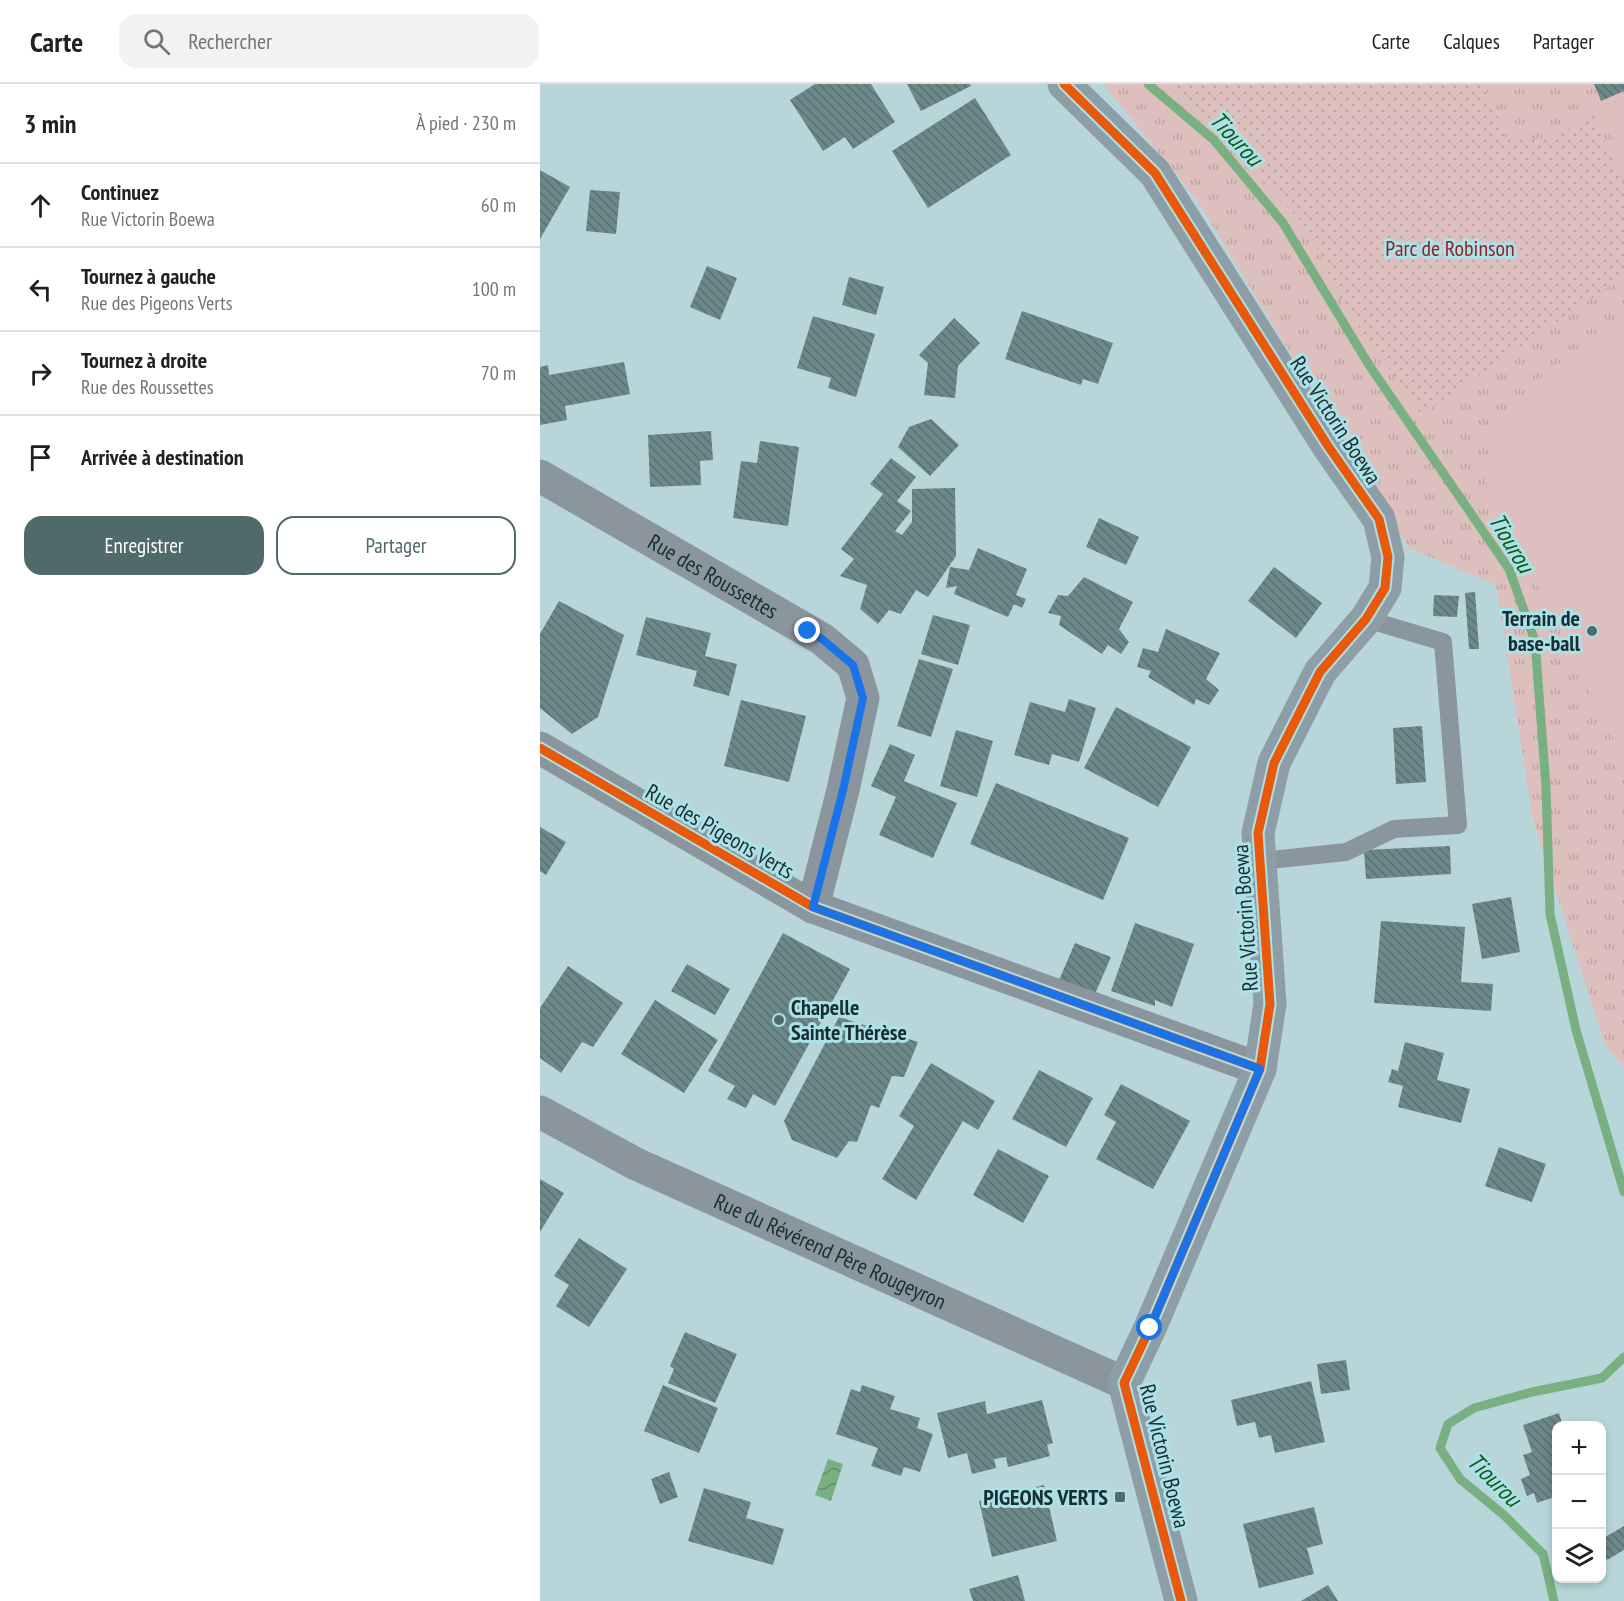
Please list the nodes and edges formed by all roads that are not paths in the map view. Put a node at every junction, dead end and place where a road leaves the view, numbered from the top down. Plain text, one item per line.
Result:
1 (1064, 84) edge
2 (540, 476) edge
3 (1366, 619) junction
4 (540, 748) edge
5 (1260, 861) junction
6 (813, 907) junction
7 (1260, 1069) junction
8 (540, 1112) edge
9 (1124, 1383) junction
10 (1181, 1601) edge

1 - 3 street, Rue Victorin Boewa
2 - 6 street, Rue des Roussettes
3 - 5 street, Rue Victorin Boewa
3 - 5 lane
4 - 6 street, Rue des Pigeons Verts
5 - 7 street, Rue Victorin Boewa
6 - 7 street, Rue des Pigeons Verts
7 - 9 street, Rue Victorin Boewa
8 - 9 street, Rue du Révérend Père Rougeyron
9 - 10 street, Rue Victorin Boewa

